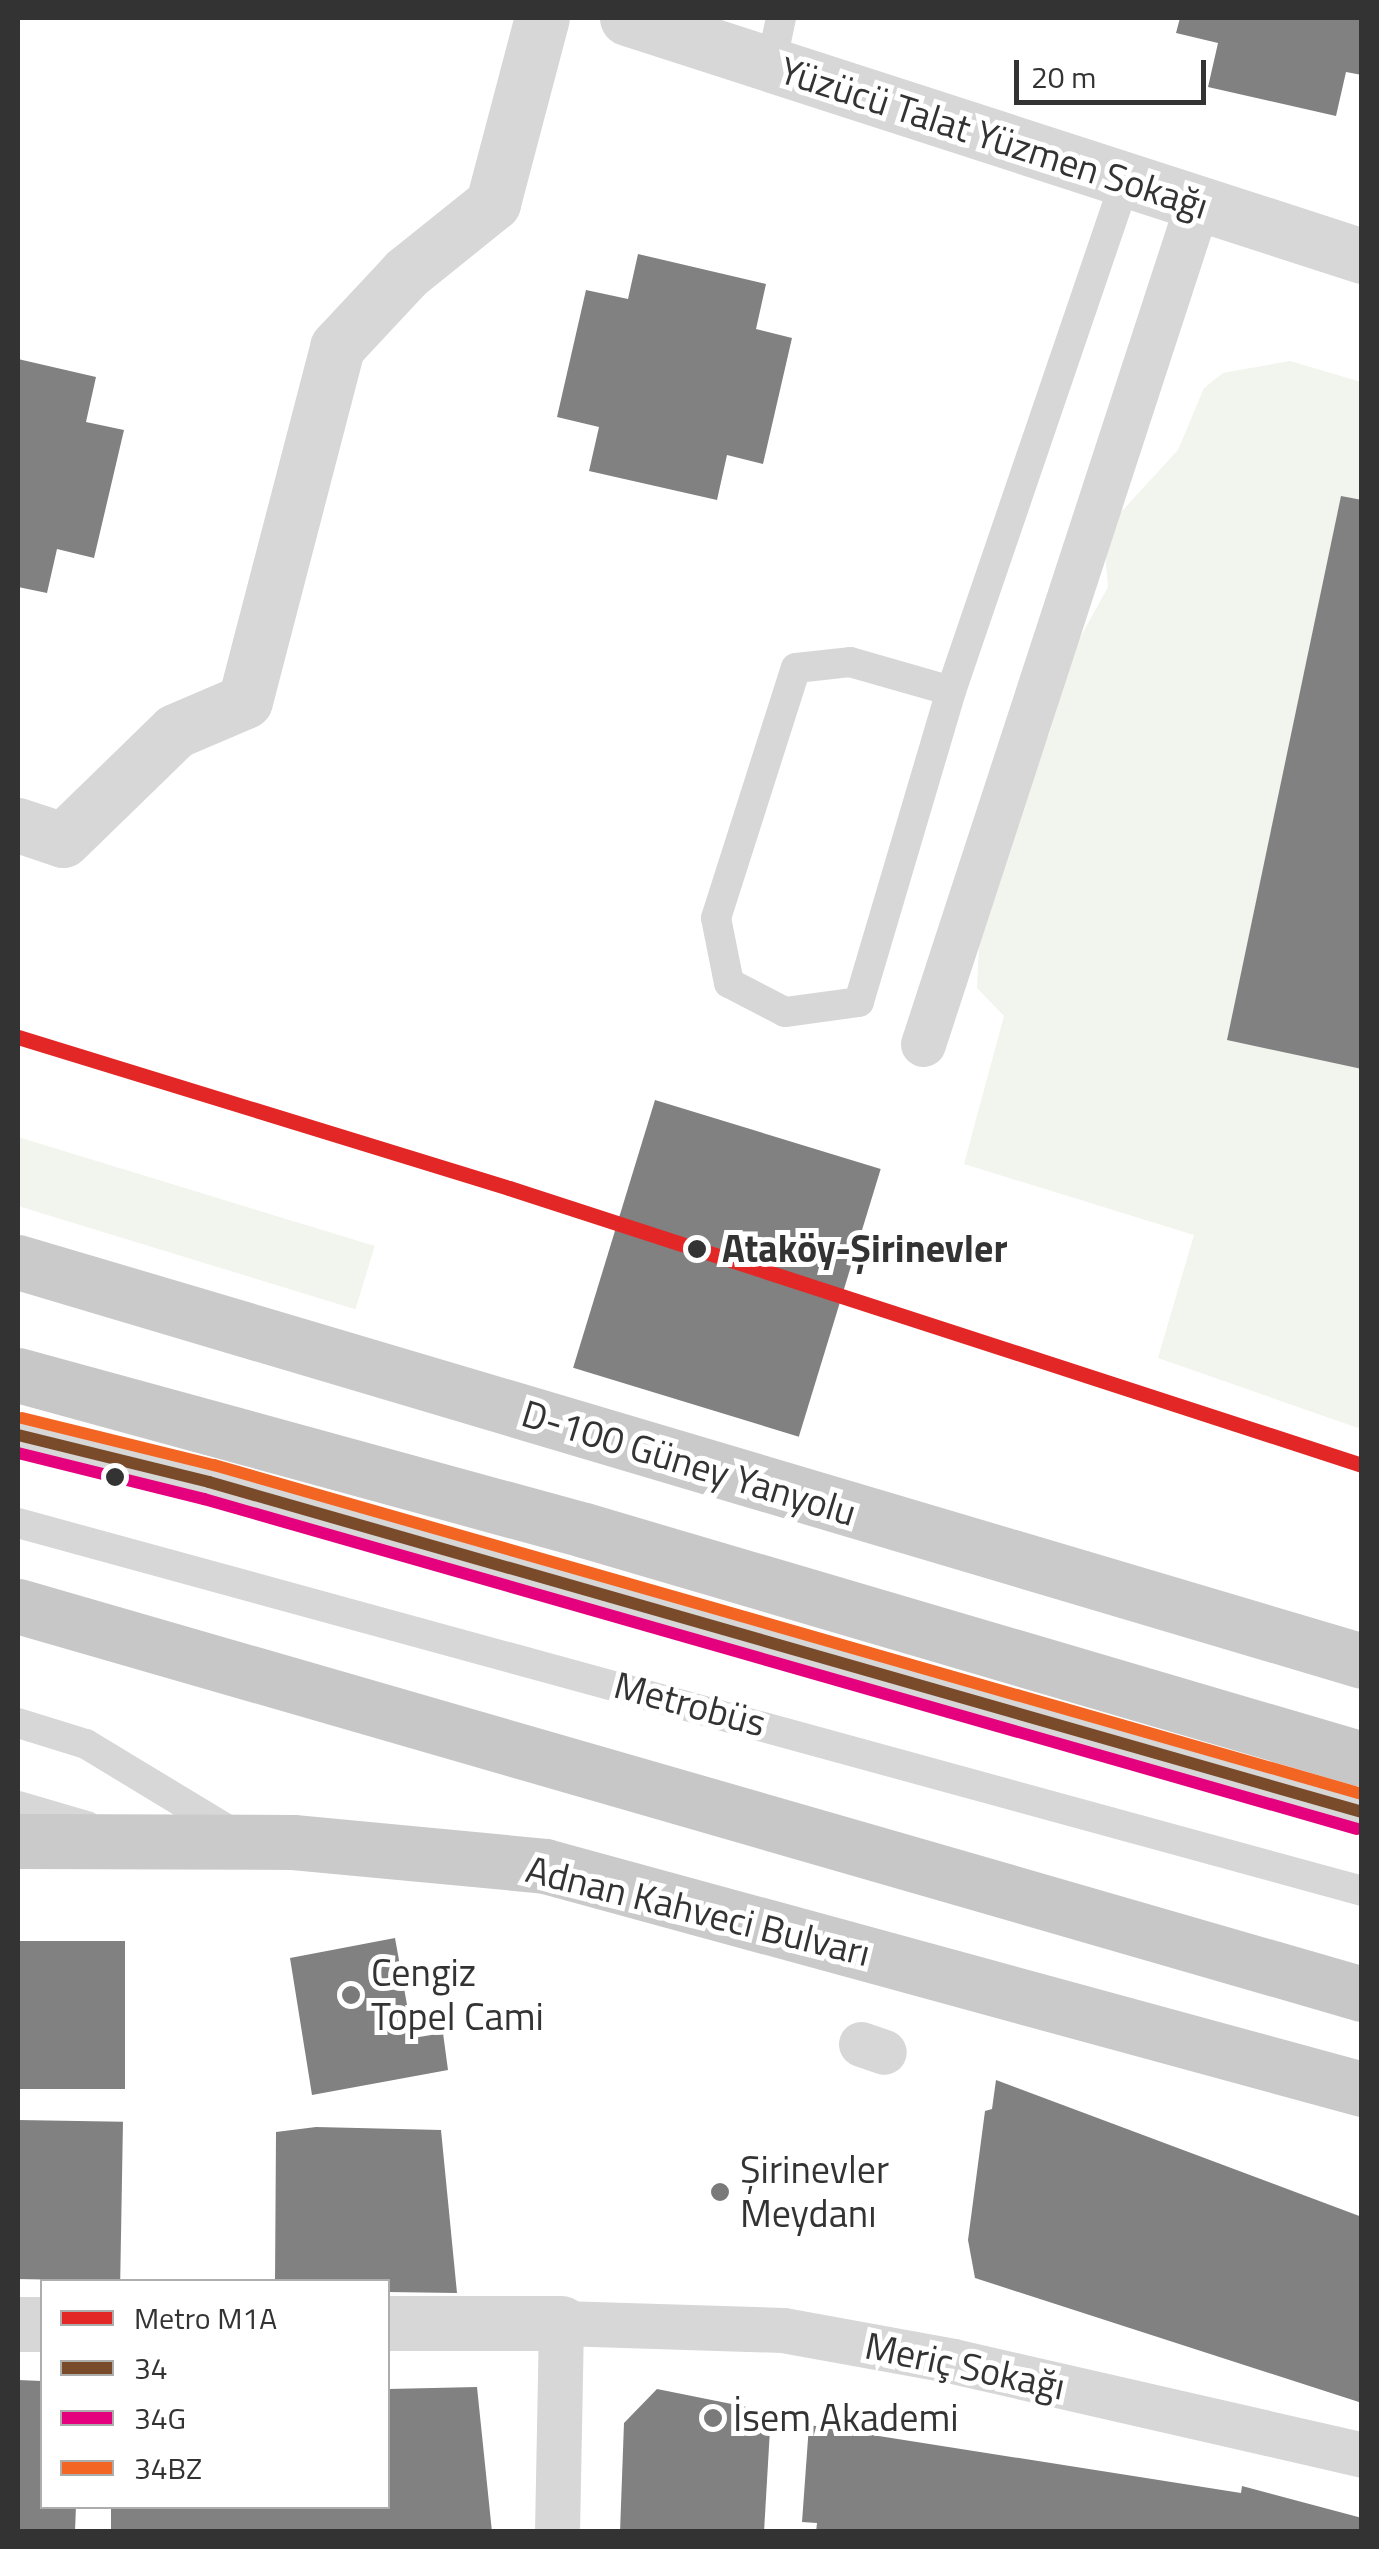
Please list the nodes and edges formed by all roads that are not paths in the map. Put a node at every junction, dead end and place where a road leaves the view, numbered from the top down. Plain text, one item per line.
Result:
1 (542, 18) edge
2 (627, 18) edge
3 (776, 41) edge
4 (1125, 182) junction
5 (1197, 205) junction
6 (1362, 256) edge
7 (951, 691) junction
8 (18, 825) edge
9 (923, 1044) dead end
10 (18, 1262) edge
11 (18, 1375) edge
12 (18, 1435) edge
13 (18, 1523) edge
14 (18, 1606) edge
15 (18, 1618) edge
16 (105, 1630) junction
17 (1362, 1661) edge
18 (18, 1723) edge
19 (1362, 1759) edge
20 (18, 1806) edge
21 (1362, 1812) edge
22 (18, 1841) edge
23 (132, 1841) junction
24 (248, 1842) junction
25 (1362, 1891) edge
26 (1362, 1994) edge
27 (1362, 2088) edge
28 (390, 2323) edge
29 (562, 2323) junction
30 (1362, 2455) edge
31 (556, 2532) edge

1 - 8 street
2 - 3 street, Yüzücü Talat Yüzmen Sokağı
3 - 4 street, Yüzücü Talat Yüzmen Sokağı
4 - 5 street, Yüzücü Talat Yüzmen Sokağı
4 - 7 lane
5 - 6 street, Yüzücü Talat Yüzmen Sokağı
5 - 9 street
7 - 7 lane
10 - 17 main road, D-100 Güney Yanyolu
11 - 19 highway
12 - 21 lane
13 - 25 lane, Metrobüs
14 - 16 highway
15 - 16 highway
16 - 26 highway
18 - 24 lane
20 - 23 lane
22 - 23 main road, Adnan Kahveci Bulvarı
23 - 24 main road, Adnan Kahveci Bulvarı
24 - 27 main road, Adnan Kahveci Bulvarı
28 - 29 street
29 - 30 street, Meriç Sokağı
29 - 31 street

